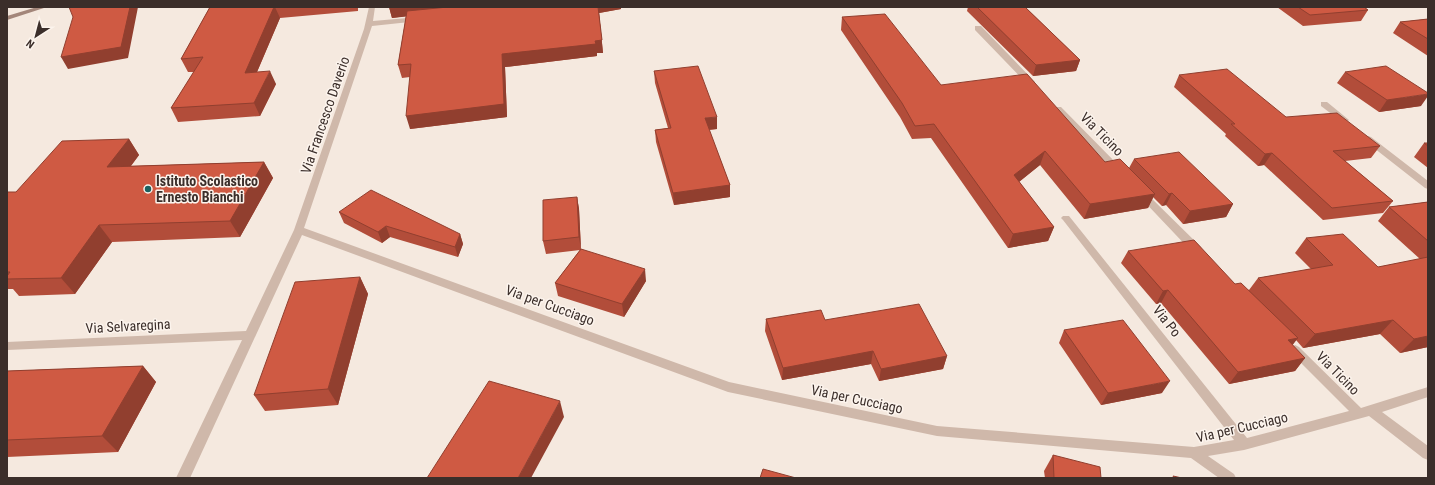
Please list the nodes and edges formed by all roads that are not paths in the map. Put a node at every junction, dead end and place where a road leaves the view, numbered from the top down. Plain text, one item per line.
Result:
1 (44, 7) edge
2 (372, 7) edge
3 (7, 18) edge
4 (430, 18) edge
5 (369, 24) junction
6 (978, 28) dead end
7 (1039, 90) edge
8 (1050, 102) edge
9 (1324, 104) dead end
10 (1123, 176) edge
11 (1428, 186) edge
12 (1134, 187) edge
13 (1066, 218) dead end
14 (299, 230) junction
15 (1202, 255) edge
16 (250, 335) junction
17 (1286, 340) edge
18 (7, 346) edge
19 (1428, 392) edge
20 (1364, 412) junction
21 (1244, 444) junction
22 (1194, 453) junction
23 (1428, 454) edge
24 (183, 478) edge
25 (1229, 478) edge

1 - 3 main road
2 - 5 street, Via Francesco Daverio
4 - 5 street
5 - 14 street, Via Francesco Daverio
6 - 7 street
8 - 10 street, Via Ticino
9 - 11 street
12 - 15 street
13 - 21 street, Via Po
14 - 16 street
14 - 22 street, Via per Cucciago
16 - 18 street, Via Selvaregina
16 - 24 street
17 - 20 street, Via Ticino
19 - 20 street, Via per Cucciago
20 - 21 street, Via per Cucciago
20 - 23 street, Via Ticino
21 - 22 street, Via per Cucciago
22 - 25 street

